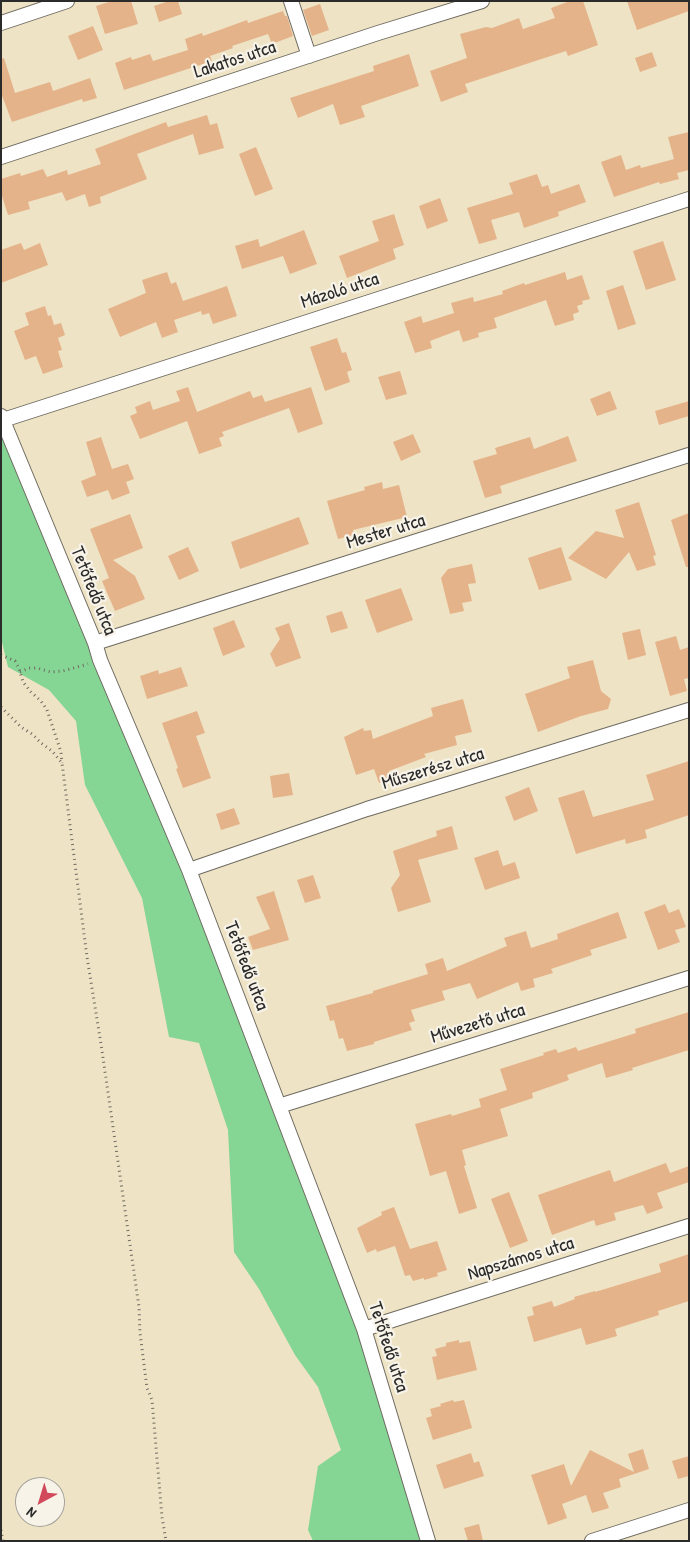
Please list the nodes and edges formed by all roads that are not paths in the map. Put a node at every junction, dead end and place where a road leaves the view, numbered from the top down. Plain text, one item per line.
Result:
1 (67, 1) edge
2 (291, 1) edge
3 (482, 1) edge
4 (1, 23) edge
5 (309, 56) junction
6 (1, 157) edge
7 (689, 199) edge
8 (2, 418) edge
9 (689, 455) edge
10 (95, 643) junction
11 (689, 710) edge
12 (190, 870) junction
13 (689, 978) edge
14 (279, 1106) junction
15 (689, 1226) edge
16 (364, 1328) junction
17 (689, 1510) edge
18 (428, 1541) edge
19 (592, 1541) edge

1 - 4 street
2 - 5 street
3 - 5 street, Lakatos utca
5 - 6 street, Lakatos utca
7 - 8 street, Mázoló utca
8 - 10 street, Tetőfedő utca
9 - 10 street, Mester utca
10 - 12 street, Tetőfedő utca
11 - 12 street, Műszerész utca
12 - 14 street, Tetőfedő utca
13 - 14 street, Művezető utca
14 - 16 street, Tetőfedő utca
15 - 16 street, Napszámos utca
16 - 18 street, Tetőfedő utca
17 - 19 street

